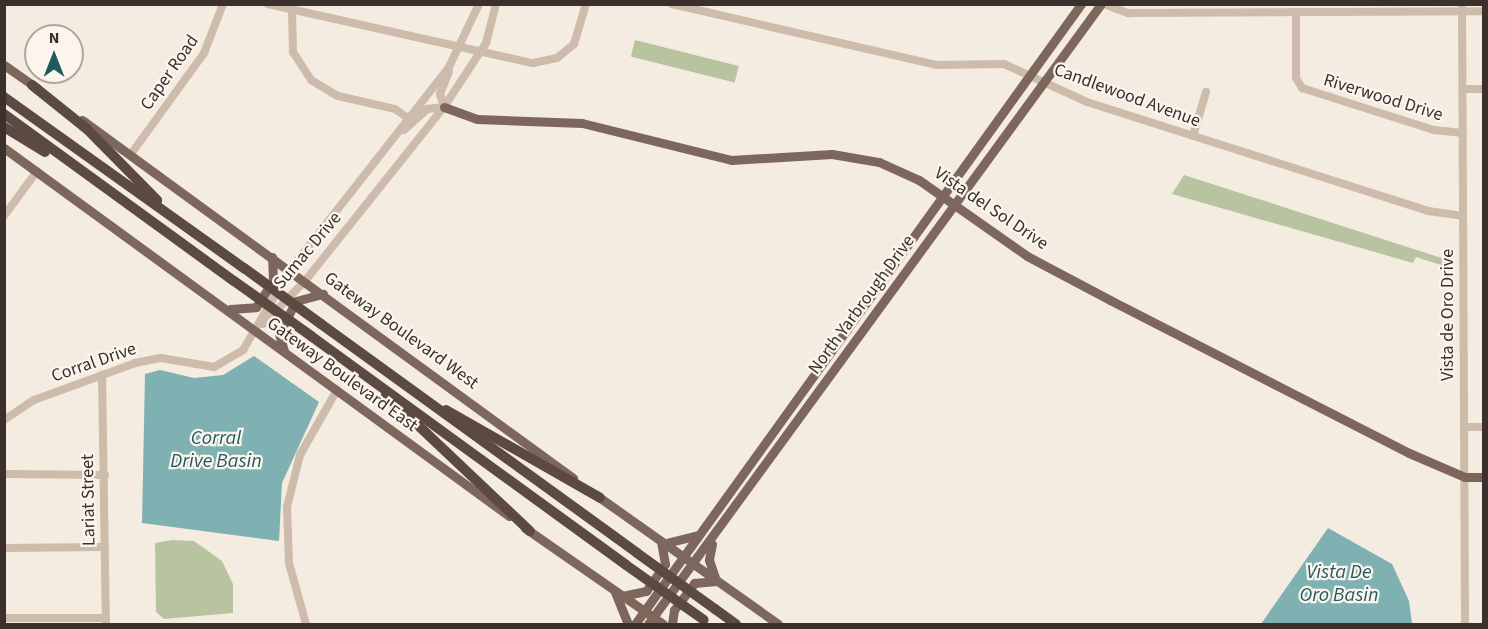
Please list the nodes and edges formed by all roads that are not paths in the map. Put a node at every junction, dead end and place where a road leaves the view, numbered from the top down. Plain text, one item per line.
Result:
1 (223, 4) edge
2 (268, 4) edge
3 (479, 4) edge
4 (496, 4) edge
5 (586, 4) edge
6 (672, 4) edge
7 (1081, 4) edge
8 (1103, 4) edge
9 (1462, 8) edge
10 (292, 10) junction
11 (1484, 11) edge
12 (1296, 12) junction
13 (462, 48) junction
14 (481, 52) junction
15 (455, 59) junction
16 (4, 65) edge
17 (1029, 75) junction
18 (1044, 83) junction
19 (32, 85) junction
20 (1463, 88) junction
21 (1484, 89) edge
22 (1206, 92) dead end
23 (4, 97) edge
24 (444, 106) junction
25 (4, 114) edge
26 (408, 118) junction
27 (4, 127) edge
28 (1463, 133) junction
29 (1193, 136) junction
30 (385, 147) junction
31 (4, 148) edge
32 (131, 154) junction
33 (37, 171) junction
34 (94, 181) junction
35 (942, 196) junction
36 (955, 205) junction
37 (4, 216) edge
38 (1463, 216) junction
39 (178, 222) junction
40 (272, 257) junction
41 (290, 270) junction
42 (305, 281) junction
43 (322, 294) junction
44 (225, 308) junction
45 (256, 332) junction
46 (285, 352) junction
47 (102, 375) junction
48 (370, 377) junction
49 (337, 390) junction
50 (802, 393) junction
51 (418, 396) junction
52 (814, 401) junction
53 (4, 420) edge
54 (1464, 427) junction
55 (1484, 427) edge
56 (4, 474) edge
57 (105, 475) junction
58 (1465, 477) junction
59 (1484, 477) edge
60 (600, 498) junction
61 (530, 531) junction
62 (702, 532) junction
63 (662, 541) junction
64 (712, 541) junction
65 (105, 547) junction
66 (4, 548) edge
67 (685, 557) junction
68 (695, 564) junction
69 (717, 580) junction
70 (618, 593) junction
71 (644, 611) junction
72 (4, 618) edge
73 (106, 621) edge
74 (651, 621) edge
75 (707, 622) edge
76 (306, 624) edge
77 (628, 624) edge
78 (635, 624) edge
79 (663, 624) edge
80 (672, 624) edge
81 (736, 624) edge
82 (778, 624) edge
83 (1465, 624) edge

1 - 32 street, Caper Road
2 - 10 street
3 - 13 street, Sumac Drive
4 - 14 street, Sumac Drive
5 - 14 street
6 - 17 street, Candlewood Avenue
7 - 17 main road, North Yarbrough Drive
8 - 12 street
8 - 18 main road, North Yarbrough Drive
9 - 11 street
9 - 12 street
9 - 20 street, Vista de Oro Drive
10 - 13 street
10 - 26 street
12 - 28 street, Riverwood Drive
13 - 14 street
13 - 15 street, Sumac Drive
14 - 24 street, Sumac Drive
15 - 24 street
15 - 26 street, Sumac Drive
16 - 19 main road, Gateway Boulevard West
17 - 18 street, Candlewood Avenue
17 - 35 main road, North Yarbrough Drive
18 - 29 street, Candlewood Avenue
18 - 36 main road, North Yarbrough Drive
19 - 32 main road, Gateway Boulevard West
19 - 39 highway
20 - 21 street
20 - 28 street, Vista de Oro Drive
22 - 29 street
23 - 39 highway
24 - 30 street
24 - 35 main road, Vista del Sol Drive
24 - 42 street, Sumac Drive
25 - 34 highway
26 - 30 street, Sumac Drive
27 - 34 highway
28 - 38 street, Vista de Oro Drive
29 - 38 street, Candlewood Avenue
30 - 41 street, Sumac Drive
31 - 33 main road, Gateway Boulevard East
32 - 40 main road, Gateway Boulevard West
33 - 37 street
33 - 44 main road, Gateway Boulevard East
34 - 48 highway, bridge
35 - 36 main road, Vista del Sol Drive
35 - 50 main road, North Yarbrough Drive
36 - 52 main road, North Yarbrough Drive
36 - 58 main road, Vista del Sol Drive
38 - 54 street, Vista de Oro Drive
39 - 51 highway, bridge
40 - 41 main road, Gateway Boulevard West
40 - 44 main road
41 - 42 main road, Gateway Boulevard West
41 - 45 street, Sumac Drive
42 - 43 main road, Gateway Boulevard West
42 - 45 street, Sumac Drive
43 - 46 main road
43 - 60 main road, Gateway Boulevard West
44 - 45 main road, Gateway Boulevard East
45 - 46 main road, Gateway Boulevard East
45 - 47 street, Corral Drive
46 - 49 main road, Gateway Boulevard East
47 - 53 street, Corral Drive
47 - 57 street, Lariat Street
48 - 61 highway
48 - 75 highway, bridge
49 - 61 main road, Gateway Boulevard East
49 - 76 street
50 - 52 main road
50 - 62 main road, North Yarbrough Drive
51 - 60 highway
51 - 81 highway, bridge
52 - 64 main road, North Yarbrough Drive
54 - 55 street
54 - 58 street, Vista de Oro Drive
56 - 57 street
57 - 65 street, Lariat Street
58 - 59 main road, Vista del Sol Drive
58 - 83 street, Vista de Oro Drive
60 - 63 main road, Gateway Boulevard West
61 - 70 main road, Gateway Boulevard East
62 - 63 main road
62 - 67 main road, North Yarbrough Drive
63 - 67 main road, Gateway Boulevard West
63 - 70 main road
64 - 68 main road, North Yarbrough Drive
64 - 69 main road
65 - 66 street
65 - 73 street, Lariat Street
67 - 68 main road, Gateway Boulevard West
67 - 71 main road, North Yarbrough Drive
68 - 69 main road, Gateway Boulevard West
68 - 74 main road, North Yarbrough Drive
69 - 80 main road
69 - 82 main road, Gateway Boulevard West
70 - 71 main road, Gateway Boulevard East
70 - 77 main road
71 - 74 main road, Gateway Boulevard East
71 - 78 main road, North Yarbrough Drive
72 - 73 street
74 - 79 main road, Gateway Boulevard East

